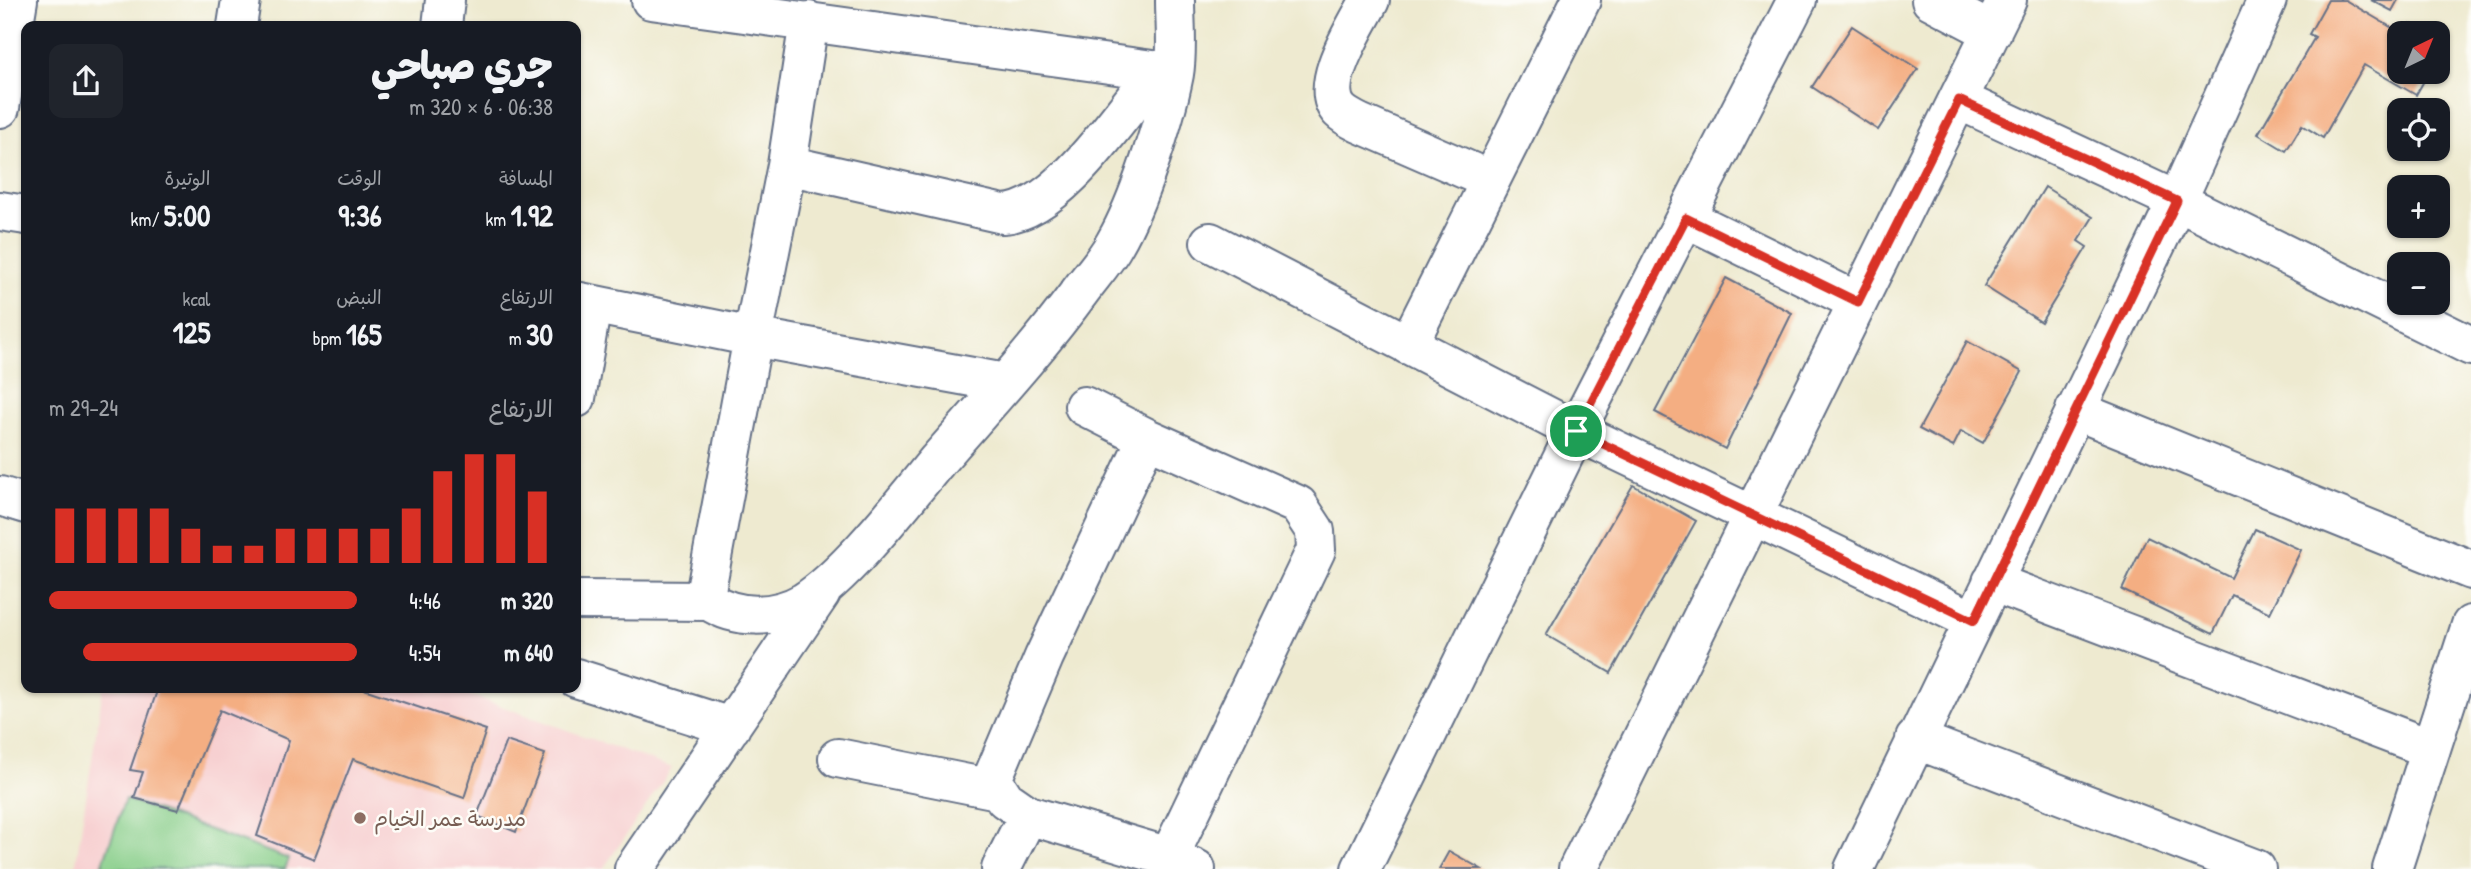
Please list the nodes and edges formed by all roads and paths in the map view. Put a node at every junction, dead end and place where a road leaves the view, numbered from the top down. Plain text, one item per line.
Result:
1 (19, 0) edge
2 (241, 0) edge
3 (445, 0) edge
4 (651, 0) edge
5 (1175, 0) edge
6 (1370, 0) edge
7 (1581, 0) edge
8 (1797, 0) edge
9 (1931, 0) edge
10 (2267, 0) edge
11 (2000, 16) edge
12 (809, 20) junction
13 (238, 21) edge
14 (443, 21) edge
15 (1165, 71) junction
16 (7, 95) edge
17 (1959, 100) junction
18 (787, 165) junction
19 (1490, 180) junction
20 (2177, 201) junction
21 (0, 211) edge
22 (21, 214) edge
23 (1686, 218) junction
24 (1210, 242) dead end
25 (1858, 302) junction
26 (584, 303) edge
27 (753, 337) junction
28 (581, 339) edge
29 (1408, 345) junction
30 (2471, 346) edge
31 (1005, 383) junction
32 (1084, 406) dead end
33 (2075, 410) junction
34 (1576, 431) junction
35 (1147, 438) junction
36 (0, 496) edge
37 (21, 502) edge
38 (1751, 515) junction
39 (2471, 570) edge
40 (1992, 582) junction
41 (826, 586) junction
42 (581, 600) edge
43 (709, 601) junction
44 (1974, 621) junction
45 (2471, 625) edge
46 (581, 680) edge
47 (731, 727) junction
48 (1915, 739) junction
49 (2431, 749) junction
50 (838, 758) dead end
51 (998, 790) junction
52 (1028, 815) junction
53 (1183, 863) edge
54 (634, 869) edge
55 (1001, 869) edge
56 (1361, 869) edge
57 (1578, 869) edge
58 (1854, 869) edge
59 (2256, 869) edge
60 (2392, 869) edge

1 - 16 street
2 - 13 street
3 - 14 street
4 - 12 street
5 - 15 street
6 - 19 street
7 - 19 street
8 - 23 street
9 - 11 street
10 - 20 street
11 - 17 street
12 - 15 street
12 - 18 street
15 - 18 street
15 - 31 street
17 - 20 street
17 - 25 street
18 - 27 street
19 - 29 street
20 - 30 street
20 - 33 street
21 - 22 street
23 - 25 street
23 - 34 street
24 - 29 street
25 - 38 street
26 - 27 street
26 - 28 street
27 - 31 street
27 - 43 street
29 - 34 street
31 - 41 street
32 - 35 street
33 - 39 street
33 - 40 street
34 - 38 street
34 - 56 street
35 - 51 street
35 - 53 street
36 - 37 street
38 - 44 street
38 - 57 street
40 - 44 street
40 - 49 street
41 - 43 street
41 - 47 street
42 - 43 street
44 - 48 street
45 - 49 street
46 - 47 street
47 - 54 street
48 - 58 street
48 - 59 street
49 - 60 street
50 - 51 street
51 - 52 street
52 - 53 street
52 - 55 street

